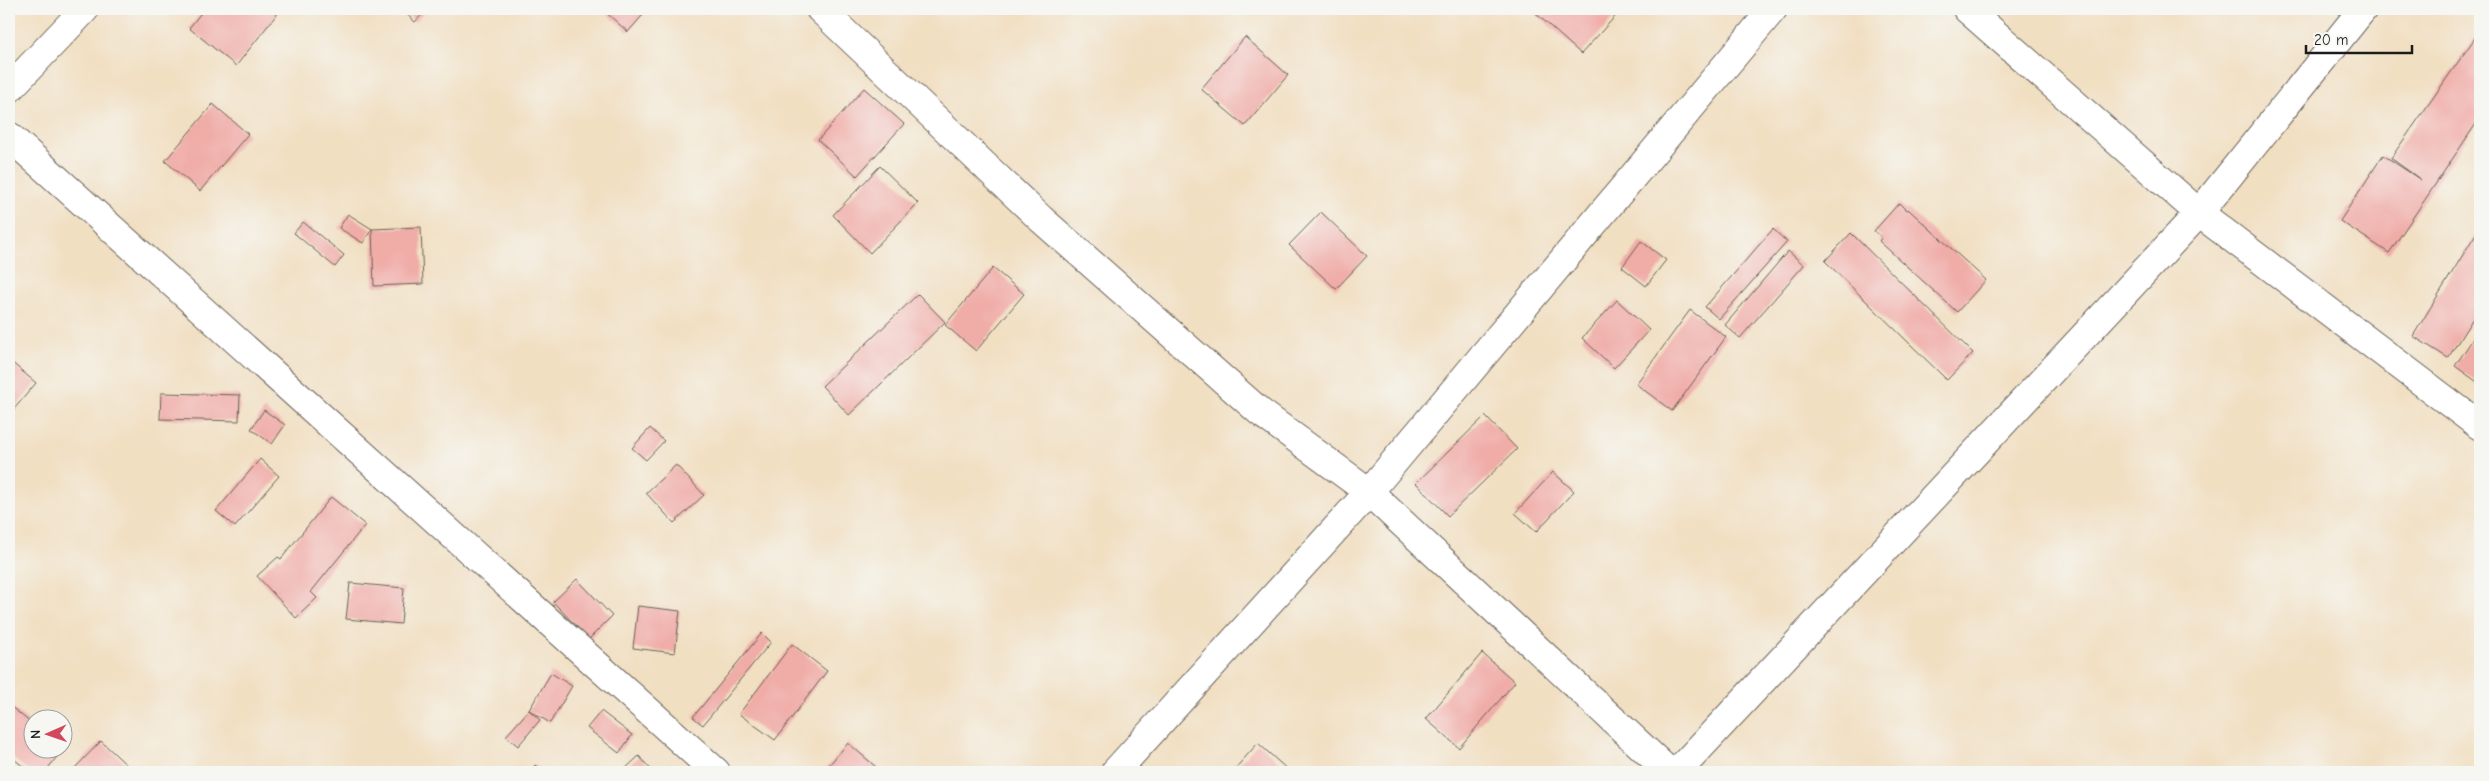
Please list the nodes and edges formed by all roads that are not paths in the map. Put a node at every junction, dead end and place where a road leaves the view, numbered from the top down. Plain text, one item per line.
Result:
1 (85, 9) edge
2 (820, 9) edge
3 (1773, 9) edge
4 (1967, 9) edge
5 (2363, 9) edge
6 (9, 89) edge
7 (9, 136) edge
8 (2199, 212) junction
9 (2480, 426) edge
10 (1369, 492) junction
11 (716, 772) edge
12 (1115, 772) edge
13 (1669, 772) edge
14 (1677, 772) edge

1 - 6 street
2 - 10 street
3 - 10 street
4 - 8 street
5 - 8 street
7 - 11 street
8 - 9 street
8 - 14 street
10 - 12 street
10 - 13 street

